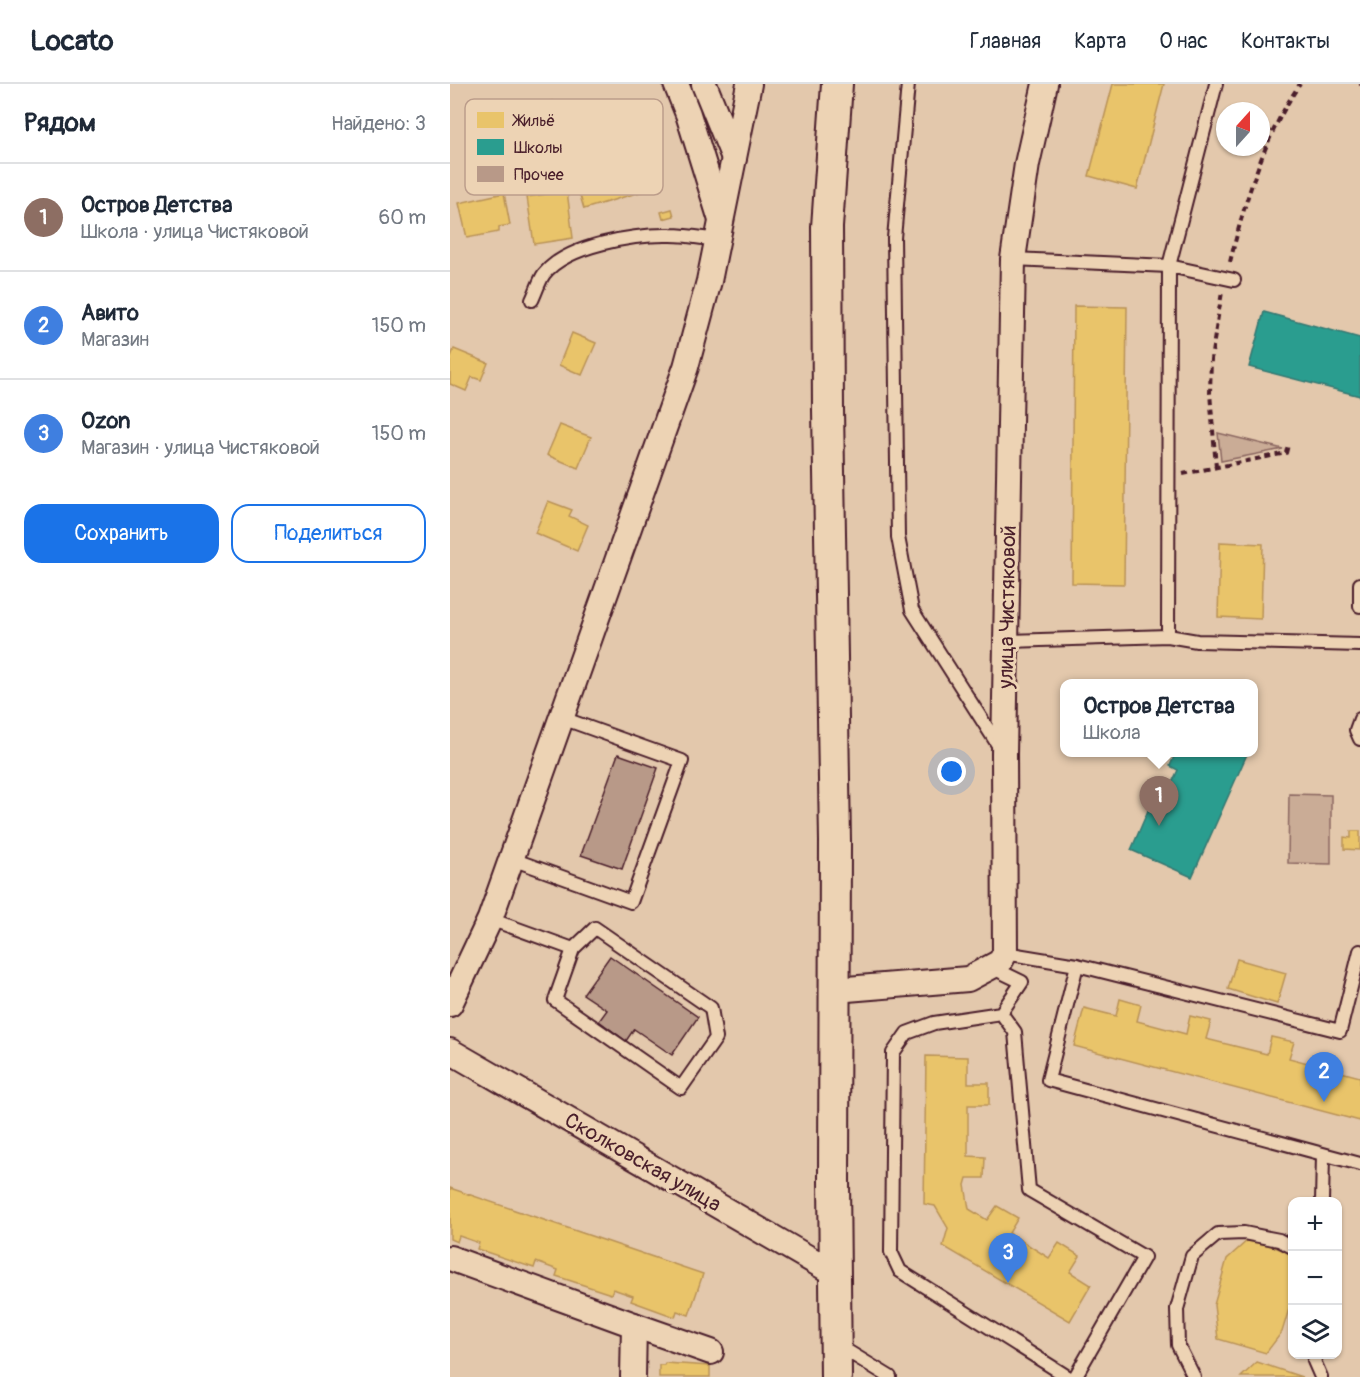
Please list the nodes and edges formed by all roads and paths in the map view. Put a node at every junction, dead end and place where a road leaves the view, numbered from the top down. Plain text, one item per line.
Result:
1 (676, 84) edge
2 (704, 84) edge
3 (749, 84) edge
4 (837, 84) edge
5 (908, 84) edge
6 (1045, 84) edge
7 (1216, 84) edge
8 (734, 158) junction
9 (719, 230) junction
10 (1013, 259) junction
11 (1169, 266) junction
12 (1234, 280) dead end
13 (532, 300) dead end
14 (1288, 445) dead end
15 (1168, 477) junction
16 (1360, 584) edge
17 (1360, 606) edge
18 (1168, 636) junction
19 (1007, 640) junction
20 (1360, 645) edge
21 (562, 718) junction
22 (1360, 719) edge
23 (1360, 739) edge
24 (1004, 754) junction
25 (512, 859) junction
26 (490, 919) junction
27 (573, 949) junction
28 (1360, 951) edge
29 (998, 960) junction
30 (1077, 965) junction
31 (835, 990) junction
32 (450, 1004) edge
33 (1000, 1013) junction
34 (450, 1051) edge
35 (1323, 1155) junction
36 (1360, 1164) edge
37 (1322, 1197) edge
38 (1288, 1244) edge
39 (450, 1258) edge
40 (836, 1274) junction
41 (634, 1325) junction
42 (835, 1344) junction
43 (711, 1352) dead end
44 (1315, 1359) edge
45 (633, 1377) edge
46 (836, 1377) edge
47 (890, 1377) edge
48 (1068, 1377) edge
49 (1075, 1377) edge
50 (1194, 1377) edge
51 (1321, 1377) edge

1 - 9 street
2 - 8 street
3 - 8 street
4 - 31 street
5 - 24 lane
6 - 10 street, улица Чистяковой
7 - 11 lane
8 - 9 street
9 - 13 lane
9 - 21 street
10 - 11 lane
10 - 19 street, улица Чистяковой
11 - 12 lane
11 - 15 lane
14 - 15 path
15 - 18 lane
16 - 17 lane
18 - 19 lane
18 - 20 lane
19 - 24 street, улица Чистяковой
21 - 25 street
21 - 25 lane
22 - 23 lane
24 - 29 street, улица Чистяковой
25 - 26 street
26 - 27 lane
26 - 32 street
27 - 27 lane
28 - 30 lane
29 - 30 lane
29 - 31 street
29 - 33 lane
30 - 35 lane
31 - 40 street
33 - 48 lane
33 - 49 lane
34 - 40 street, Сколковская улица
35 - 36 lane
35 - 37 lane
38 - 50 lane
39 - 41 street
40 - 42 street
41 - 43 street
41 - 45 street
42 - 46 street
42 - 47 lane
44 - 51 lane

